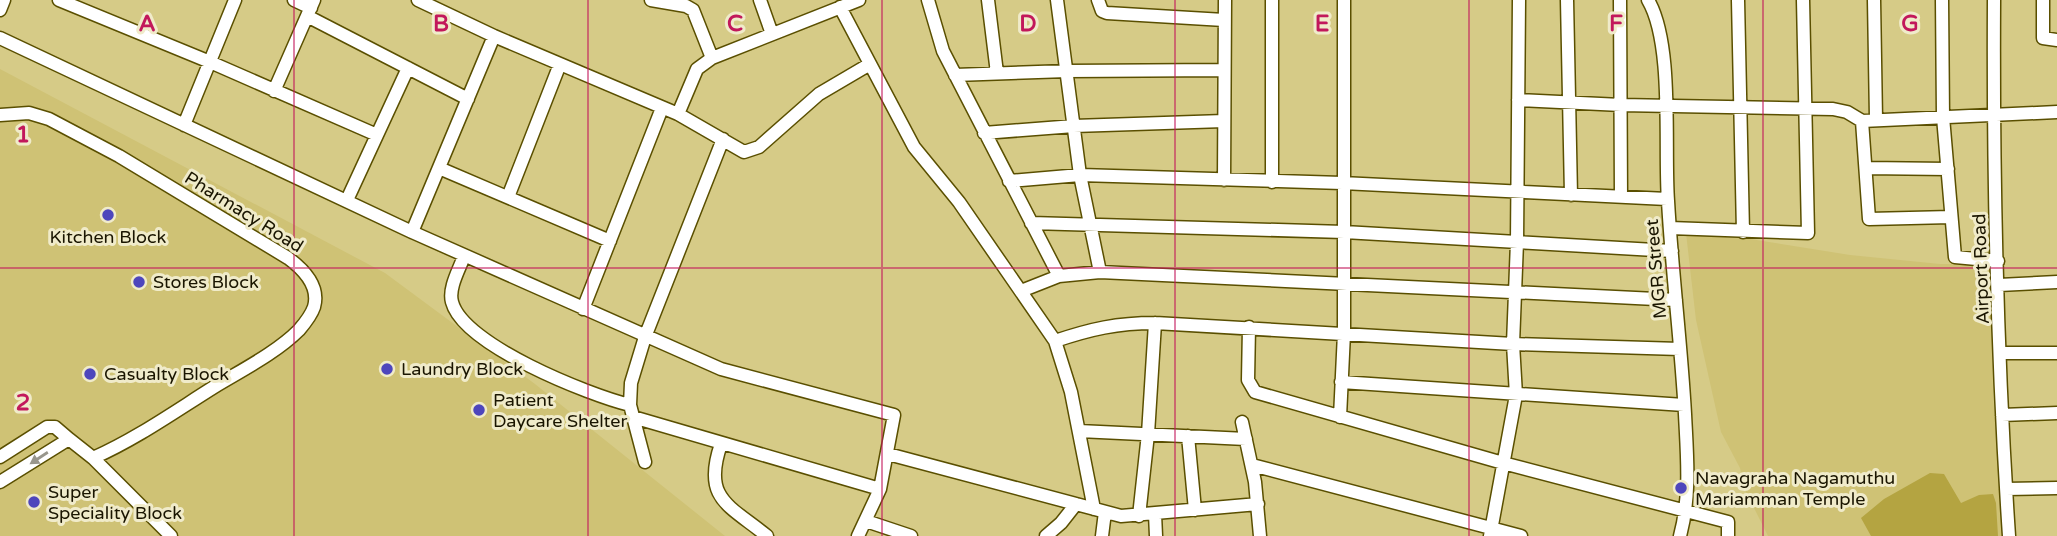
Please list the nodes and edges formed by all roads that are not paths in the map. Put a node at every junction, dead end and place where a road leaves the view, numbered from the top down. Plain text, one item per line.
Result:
1 (5, 0) edge
2 (59, 0) edge
3 (235, 0) edge
4 (294, 0) edge
5 (760, 0) edge
6 (859, 0) edge
7 (928, 0) edge
8 (988, 0) edge
9 (1057, 0) edge
10 (1098, 0) edge
11 (1225, 0) edge
12 (1272, 0) edge
13 (1344, 0) edge
14 (1518, 0) edge
15 (1567, 0) edge
16 (1620, 0) edge
17 (1648, 0) edge
18 (1738, 0) edge
19 (1803, 0) edge
20 (1874, 0) edge
21 (1942, 0) edge
22 (1994, 0) edge
23 (2043, 0) edge
24 (424, 1) edge
25 (656, 1) edge
26 (840, 7) junction
27 (310, 8) edge
28 (0, 10) edge
29 (1224, 20) junction
30 (772, 34) junction
31 (494, 36) junction
32 (0, 38) edge
33 (2057, 40) edge
34 (712, 58) junction
35 (210, 62) junction
36 (560, 64) junction
37 (870, 64) junction
38 (408, 68) junction
39 (1224, 70) junction
40 (1067, 71) junction
41 (997, 73) junction
42 (955, 75) junction
43 (274, 91) junction
44 (468, 99) junction
45 (1518, 100) junction
46 (1569, 102) junction
47 (1621, 105) junction
48 (1665, 106) junction
49 (1741, 106) junction
50 (662, 108) junction
51 (1805, 108) junction
52 (2057, 112) edge
53 (1993, 113) junction
54 (678, 114) junction
55 (0, 115) edge
56 (1943, 117) junction
57 (1876, 119) junction
58 (1224, 121) junction
59 (1862, 121) junction
60 (184, 125) junction
61 (1074, 126) junction
62 (984, 133) junction
63 (377, 135) junction
64 (723, 139) junction
65 (439, 168) junction
66 (1866, 168) junction
67 (1948, 169) junction
68 (1080, 175) junction
69 (1224, 180) junction
70 (1009, 181) junction
71 (1272, 182) junction
72 (1342, 183) junction
73 (1518, 193) junction
74 (1571, 195) junction
75 (508, 197) junction
76 (1621, 197) junction
77 (1667, 199) junction
78 (347, 200) junction
79 (1951, 216) junction
80 (1031, 223) junction
81 (1091, 224) junction
82 (1670, 228) junction
83 (412, 232) junction
84 (1344, 232) junction
85 (1743, 233) junction
86 (610, 240) junction
87 (1517, 242) junction
88 (1672, 251) junction
89 (464, 256) junction
90 (1998, 261) junction
91 (1100, 272) junction
92 (1059, 276) junction
93 (2057, 282) edge
94 (1344, 284) junction
95 (1999, 285) junction
96 (1021, 291) junction
97 (1513, 292) junction
98 (1676, 300) junction
99 (583, 309) junction
100 (1155, 323) junction
101 (1249, 327) junction
102 (1344, 333) junction
103 (645, 337) junction
104 (1055, 341) junction
105 (1513, 344) junction
106 (1681, 349) junction
107 (2057, 352) edge
108 (2001, 353) junction
109 (1341, 382) junction
110 (1516, 395) junction
111 (1684, 405) junction
112 (631, 411) junction
113 (2057, 413) edge
114 (2002, 415) junction
115 (1340, 417) junction
116 (1242, 422) dead end
117 (1079, 431) junction
118 (1148, 435) junction
119 (1188, 436) junction
120 (69, 439) junction
121 (1246, 439) junction
122 (721, 444) junction
123 (888, 454) junction
124 (0, 457) edge
125 (93, 458) junction
126 (645, 462) dead end
127 (1503, 463) junction
128 (1252, 465) junction
129 (0, 482) edge
130 (2057, 488) edge
131 (880, 489) junction
132 (2006, 489) junction
133 (1076, 504) junction
134 (1258, 504) junction
135 (1099, 510) junction
136 (1195, 510) junction
137 (1687, 510) junction
138 (1155, 514) junction
139 (1139, 516) junction
140 (866, 521) junction
141 (1491, 532) edge
142 (171, 536) edge
143 (768, 536) edge
144 (858, 536) edge
145 (911, 536) edge
146 (1046, 536) edge
147 (1102, 536) edge
148 (1156, 536) edge
149 (1260, 536) edge
150 (1521, 536) edge
151 (1680, 536) edge
152 (1728, 536) edge
153 (2009, 536) edge

1 - 28 street
2 - 35 street
3 - 35 street
4 - 27 street
5 - 30 street
6 - 26 street
7 - 42 street
8 - 41 street
9 - 40 street
10 - 29 street
11 - 29 street
12 - 71 street
13 - 72 street
14 - 45 street
15 - 46 street
16 - 47 street
17 - 48 street, MGR Street
18 - 49 street
19 - 51 street
20 - 57 street
21 - 56 street
22 - 53 street, Airport Road
23 - 33 street
24 - 31 street
25 - 34 street
26 - 30 street
26 - 37 street
27 - 38 street
27 - 43 street
29 - 39 street
30 - 34 street
31 - 36 street
31 - 44 street
32 - 60 street
34 - 54 street
35 - 43 street
35 - 60 street
36 - 50 street
36 - 75 street
37 - 64 street
37 - 96 street
38 - 44 street
38 - 63 street
39 - 40 street
39 - 58 street
40 - 41 street
40 - 61 street
41 - 42 street
42 - 62 street
43 - 63 street
44 - 65 street
45 - 46 street
45 - 73 street
46 - 47 street
46 - 74 street
47 - 48 street
47 - 76 street
48 - 49 street
48 - 77 street, MGR Street
49 - 51 street
49 - 85 street
50 - 54 street
50 - 86 street
51 - 59 street
51 - 85 street
52 - 53 street
53 - 56 street
53 - 90 street, Airport Road
54 - 64 street
55 - 125 street, Pharmacy Road
56 - 57 street
56 - 67 street
57 - 59 street
58 - 61 street
58 - 69 street
59 - 66 street
60 - 78 street
61 - 62 street
61 - 68 street
62 - 70 street
63 - 78 street
64 - 103 street
65 - 75 street
65 - 83 street
66 - 67 street
66 - 79 street
67 - 79 street
68 - 69 street
68 - 70 street
68 - 81 street
69 - 71 street
70 - 80 street
71 - 72 street
72 - 73 street
72 - 84 street
73 - 74 street
73 - 87 street
74 - 76 street
75 - 86 street
76 - 77 street
77 - 82 street, MGR Street
78 - 83 street
79 - 90 street
80 - 81 street
80 - 92 street
81 - 84 street
81 - 91 street
82 - 85 street
82 - 88 street, MGR Street
83 - 89 street
84 - 87 street
84 - 94 street
86 - 99 street
87 - 88 street
87 - 97 street
88 - 98 street, MGR Street
89 - 99 street
89 - 112 street
90 - 95 street, Airport Road
91 - 92 street
91 - 94 street
92 - 96 street
93 - 95 street
94 - 97 street
94 - 102 street
95 - 108 street, Airport Road
96 - 104 street
97 - 98 street
97 - 105 street
98 - 106 street, MGR Street
99 - 103 street
100 - 101 street
100 - 104 street
100 - 118 street
101 - 102 street
101 - 115 street
102 - 105 street
102 - 109 street
103 - 112 street
103 - 123 street
104 - 117 street
105 - 106 street
105 - 110 street
106 - 111 street, MGR Street
107 - 108 street
108 - 114 street, Airport Road
109 - 110 street
109 - 115 street
110 - 111 street
110 - 127 street
111 - 137 street, MGR Street
112 - 122 street
112 - 126 street
113 - 114 street
114 - 132 street, Airport Road
115 - 127 street
116 - 121 street
117 - 118 street
117 - 135 street
118 - 119 street
118 - 139 street
119 - 121 street
119 - 136 street
120 - 124 street
120 - 125 street
120 -> 129 street
121 - 128 street
122 - 131 street
122 - 143 street
123 - 131 street
123 - 133 street
125 - 142 street
127 - 137 street
127 - 141 street
128 - 134 street
128 - 141 street
130 - 132 street
131 - 140 street
132 - 153 street, Airport Road
133 - 135 street
133 - 146 street
134 - 136 street
134 - 149 street
135 - 139 street
135 - 147 street
136 - 138 street
137 - 151 street, MGR Street
137 - 152 street
138 - 139 street
138 - 148 street
140 - 144 street
140 - 145 street
141 - 150 street

